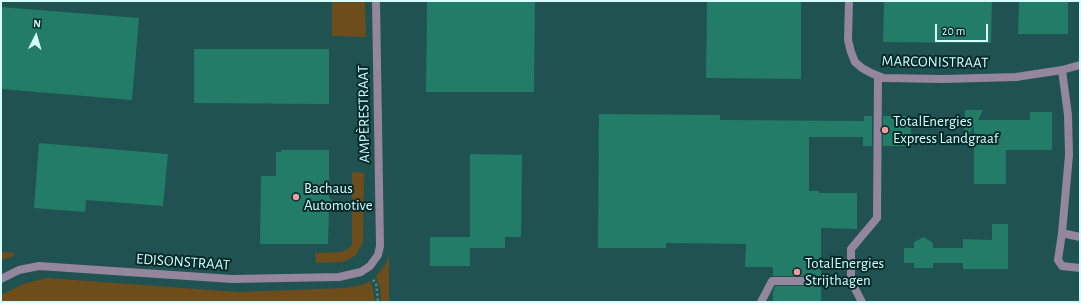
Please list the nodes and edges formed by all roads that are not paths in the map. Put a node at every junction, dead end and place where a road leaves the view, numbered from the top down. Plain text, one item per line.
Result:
1 (376, 1) edge
2 (849, 1) edge
3 (1080, 65) edge
4 (1062, 70) junction
5 (878, 76) junction
6 (1062, 232) junction
7 (1080, 237) edge
8 (1080, 268) edge
9 (365, 269) joint
10 (1, 279) edge
11 (851, 281) junction
12 (761, 302) edge
13 (862, 302) edge

1 - 9 street, AMPÈRESTRAAT
2 - 5 street, MARCONISTRAAT
3 - 4 street, MARCONISTRAAT
4 - 5 street, MARCONISTRAAT
4 - 6 street
5 - 11 street
6 - 7 street
6 - 8 street
9 - 10 street, EDISONSTRAAT
11 - 12 street
11 - 13 street

